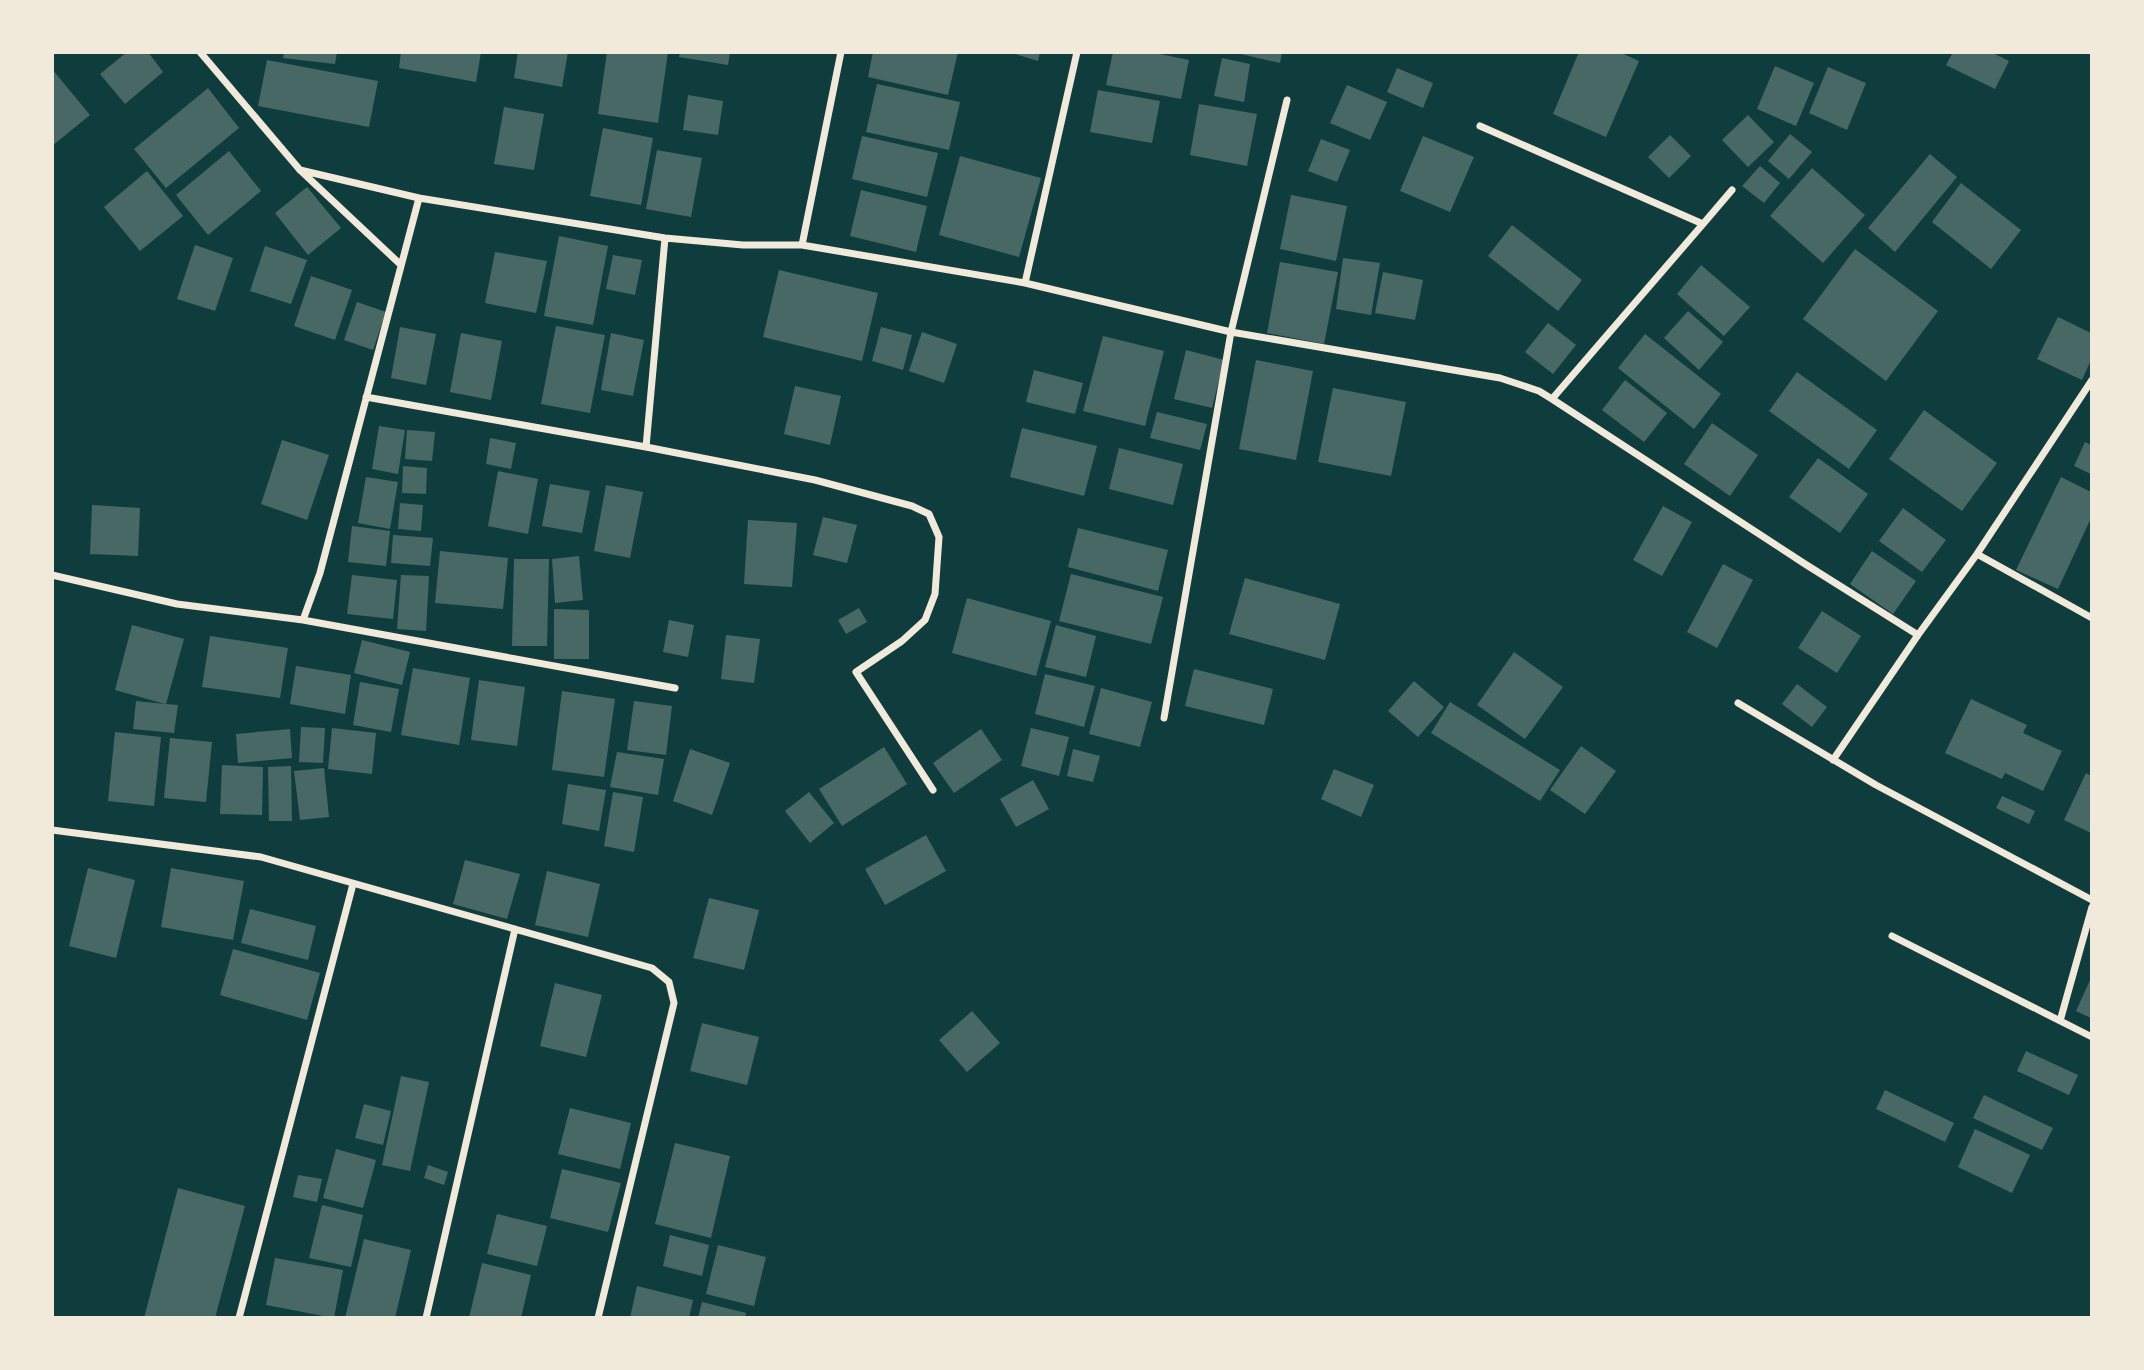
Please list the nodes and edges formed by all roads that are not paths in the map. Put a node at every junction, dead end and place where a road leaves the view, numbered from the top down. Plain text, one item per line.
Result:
1 (200, 52) edge
2 (841, 52) edge
3 (1077, 52) edge
4 (1287, 100) dead end
5 (1480, 126) dead end
6 (300, 170) junction
7 (1732, 190) dead end
8 (419, 198) junction
9 (1703, 223) junction
10 (665, 238) junction
11 (802, 245) junction
12 (401, 265) junction
13 (1025, 283) junction
14 (1231, 332) junction
15 (2091, 380) edge
16 (366, 397) junction
17 (1552, 398) junction
18 (646, 447) junction
19 (1977, 554) junction
20 (52, 575) edge
21 (2091, 618) edge
22 (303, 620) junction
23 (1918, 635) junction
24 (675, 688) dead end
25 (1738, 703) dead end
26 (1164, 719) dead end
27 (1833, 760) junction
28 (933, 790) dead end
29 (52, 830) edge
30 (353, 884) junction
31 (2091, 900) edge
32 (2091, 907) edge
33 (515, 929) junction
34 (1892, 936) dead end
35 (2060, 1021) junction
36 (2091, 1037) edge
37 (239, 1318) edge
38 (426, 1318) edge
39 (598, 1318) edge

1 - 6 street
2 - 11 street
3 - 13 street
4 - 14 street
5 - 9 street
6 - 8 street
6 - 12 street
7 - 9 street
8 - 10 street
8 - 12 street
9 - 17 street
10 - 11 street
10 - 18 street
11 - 13 street
12 - 16 street
13 - 14 street
14 - 17 street
14 - 26 street
15 - 19 street
16 - 18 street
16 - 22 street
17 - 23 street
18 - 28 street
19 - 21 street
19 - 23 street
20 - 22 street
22 - 24 street
23 - 27 street
25 - 27 street
27 - 31 street
29 - 30 street
30 - 33 street
30 - 37 street
32 - 35 street
33 - 38 street
33 - 39 street
34 - 35 street
35 - 36 street

